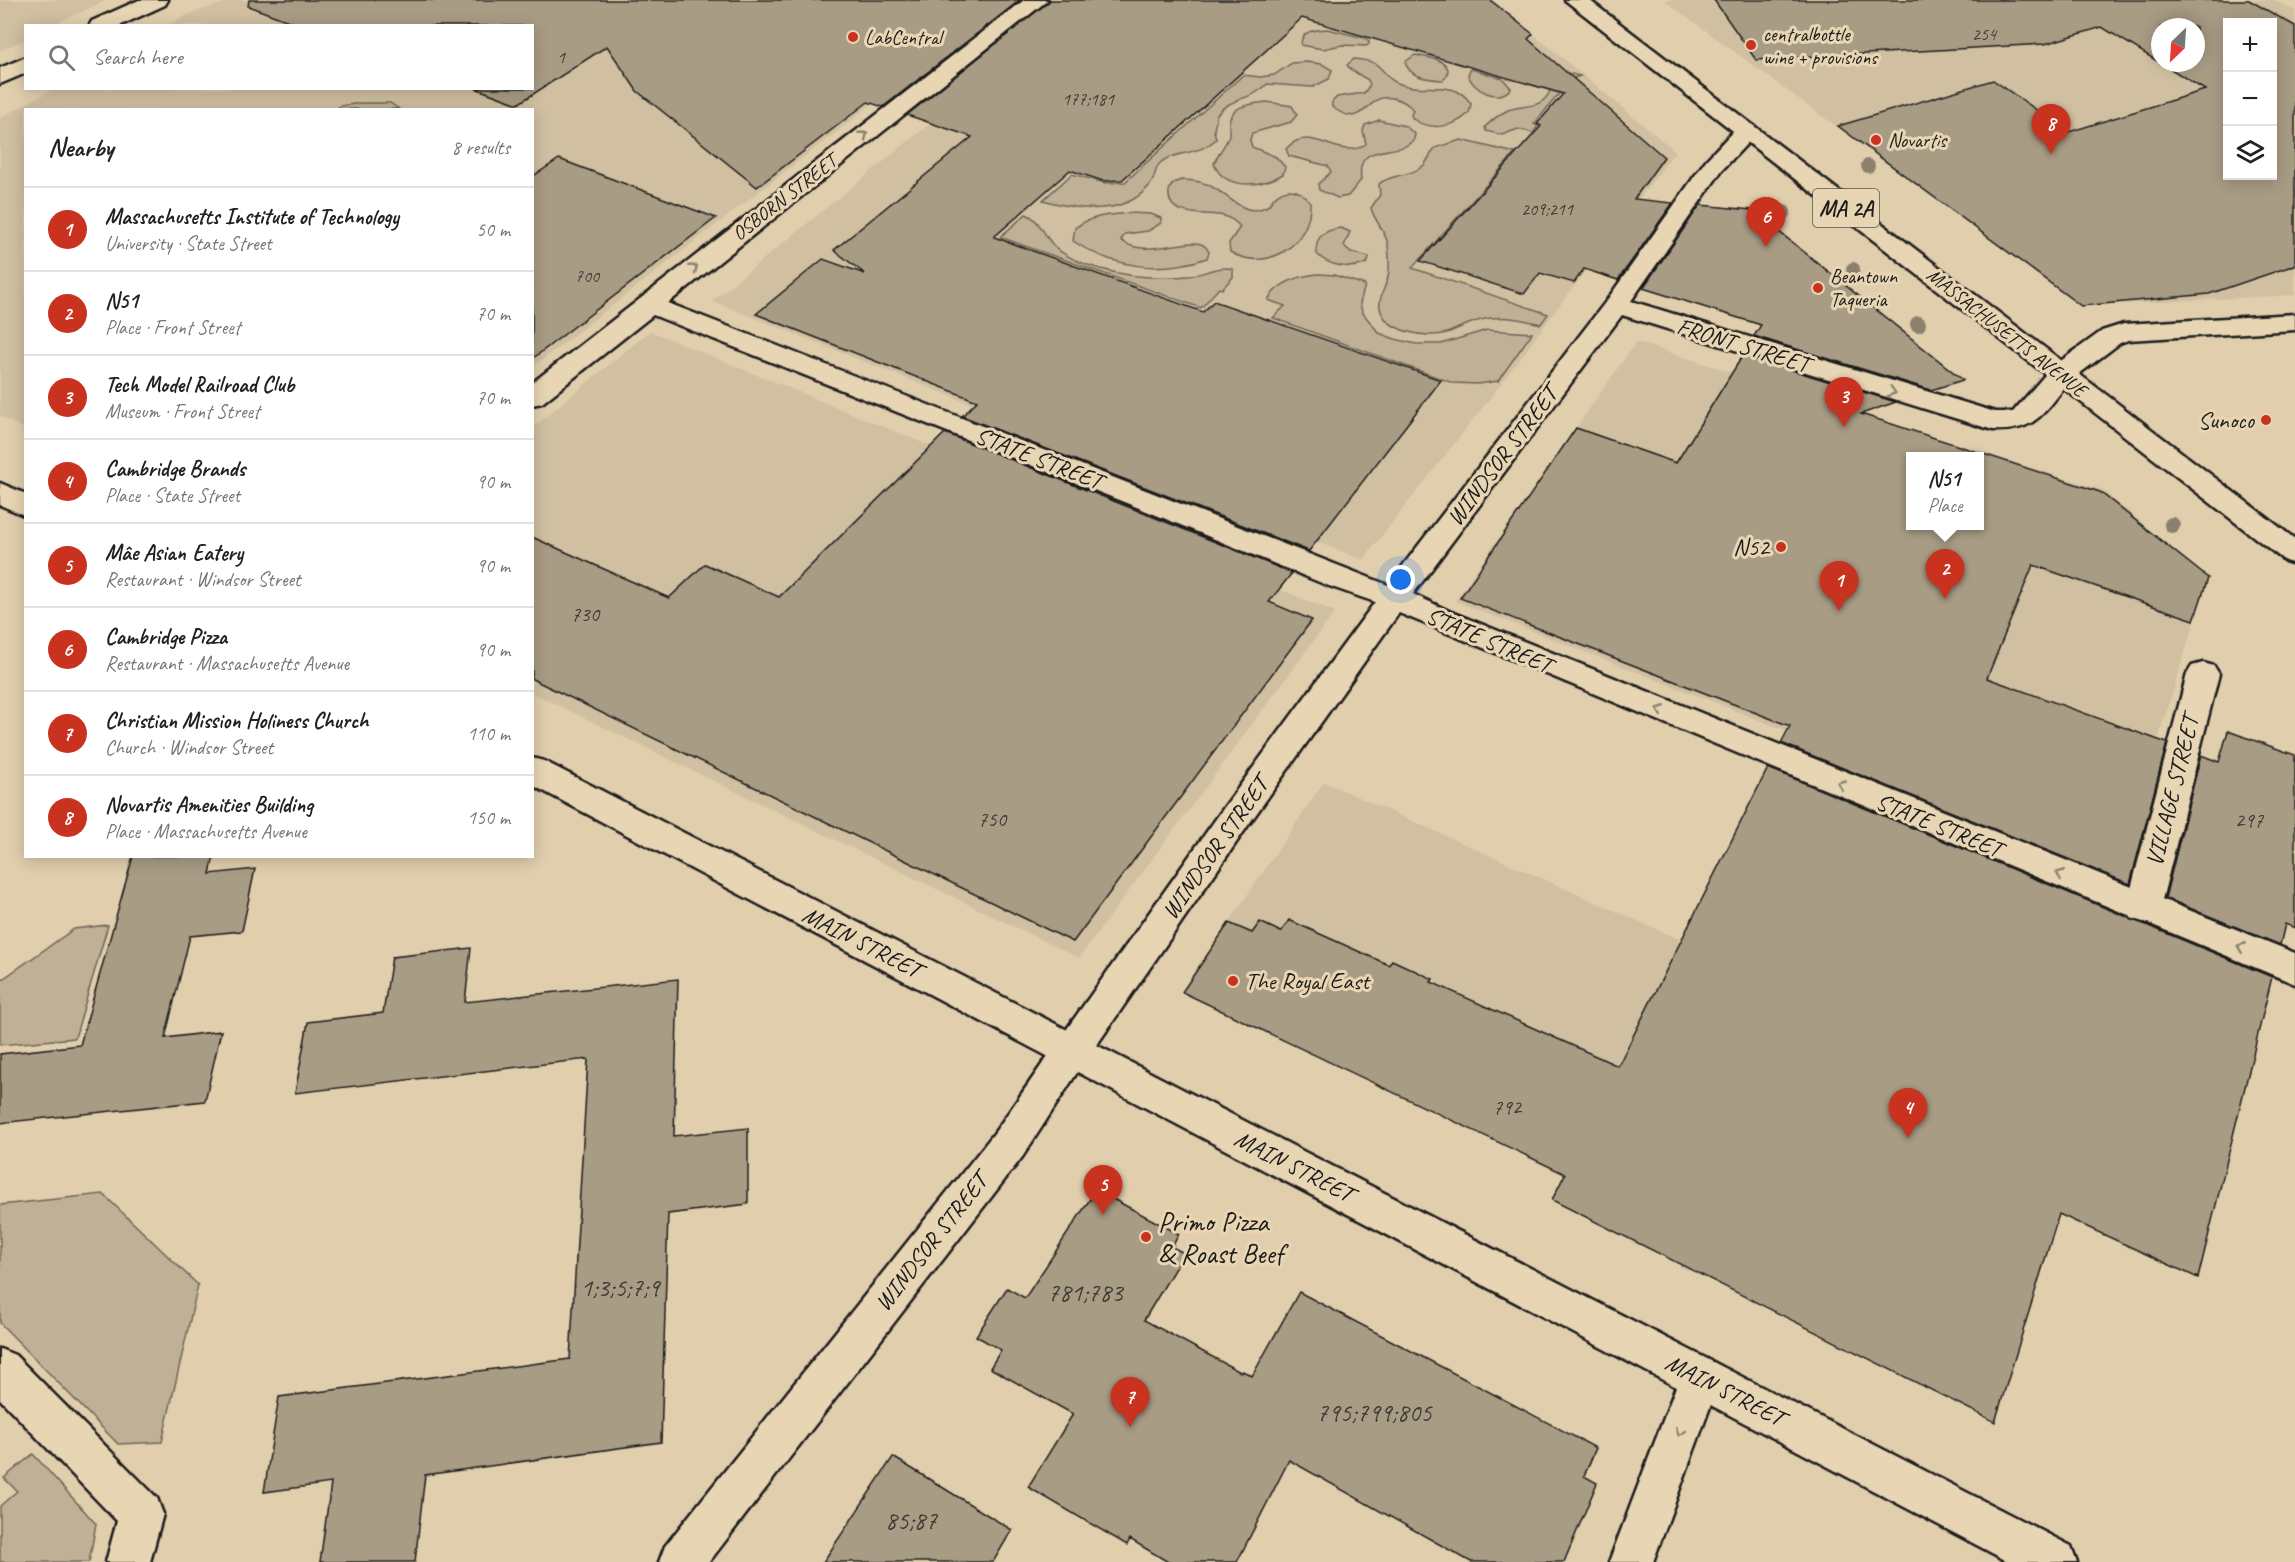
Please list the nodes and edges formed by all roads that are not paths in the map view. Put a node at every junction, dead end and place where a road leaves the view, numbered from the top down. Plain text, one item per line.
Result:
1 (157, 0) edge
2 (1037, 0) edge
3 (1576, 0) edge
4 (104, 24) edge
5 (24, 65) edge
6 (0, 77) edge
7 (1746, 131) junction
8 (648, 304) junction
9 (1616, 305) junction
10 (2295, 322) edge
11 (2061, 374) junction
12 (534, 395) edge
13 (0, 493) edge
14 (24, 505) edge
15 (2295, 554) edge
16 (1394, 598) junction
17 (2203, 674) dead end
18 (534, 772) edge
19 (2143, 908) junction
20 (2295, 969) edge
21 (1072, 1051) junction
22 (0, 1368) edge
23 (1700, 1377) junction
24 (128, 1562) edge
25 (681, 1562) edge
26 (1631, 1562) edge
27 (2055, 1562) edge

1 - 4 street
8 -> 2 street, OSBORN STREET
3 - 7 street, MASSACHUSETTS AVENUE / MA 2A
5 - 6 street
7 - 9 street, WINDSOR STREET
7 - 11 street, MASSACHUSETTS AVENUE / MA 2A
8 - 12 street, OSBORN STREET
8 - 16 street, STATE STREET
9 -> 11 street, FRONT STREET
9 - 16 street, WINDSOR STREET
10 - 11 street, FRONT STREET
11 - 15 street, MASSACHUSETTS AVENUE / MA 2A
13 - 14 street
19 -> 16 street, STATE STREET
16 - 21 street, WINDSOR STREET
17 - 19 street, VILLAGE STREET
18 - 21 street, MAIN STREET
20 -> 19 street, STATE STREET
21 - 23 street, MAIN STREET
21 - 25 street, WINDSOR STREET
22 - 24 street
23 -> 26 street
23 - 27 street, MAIN STREET

